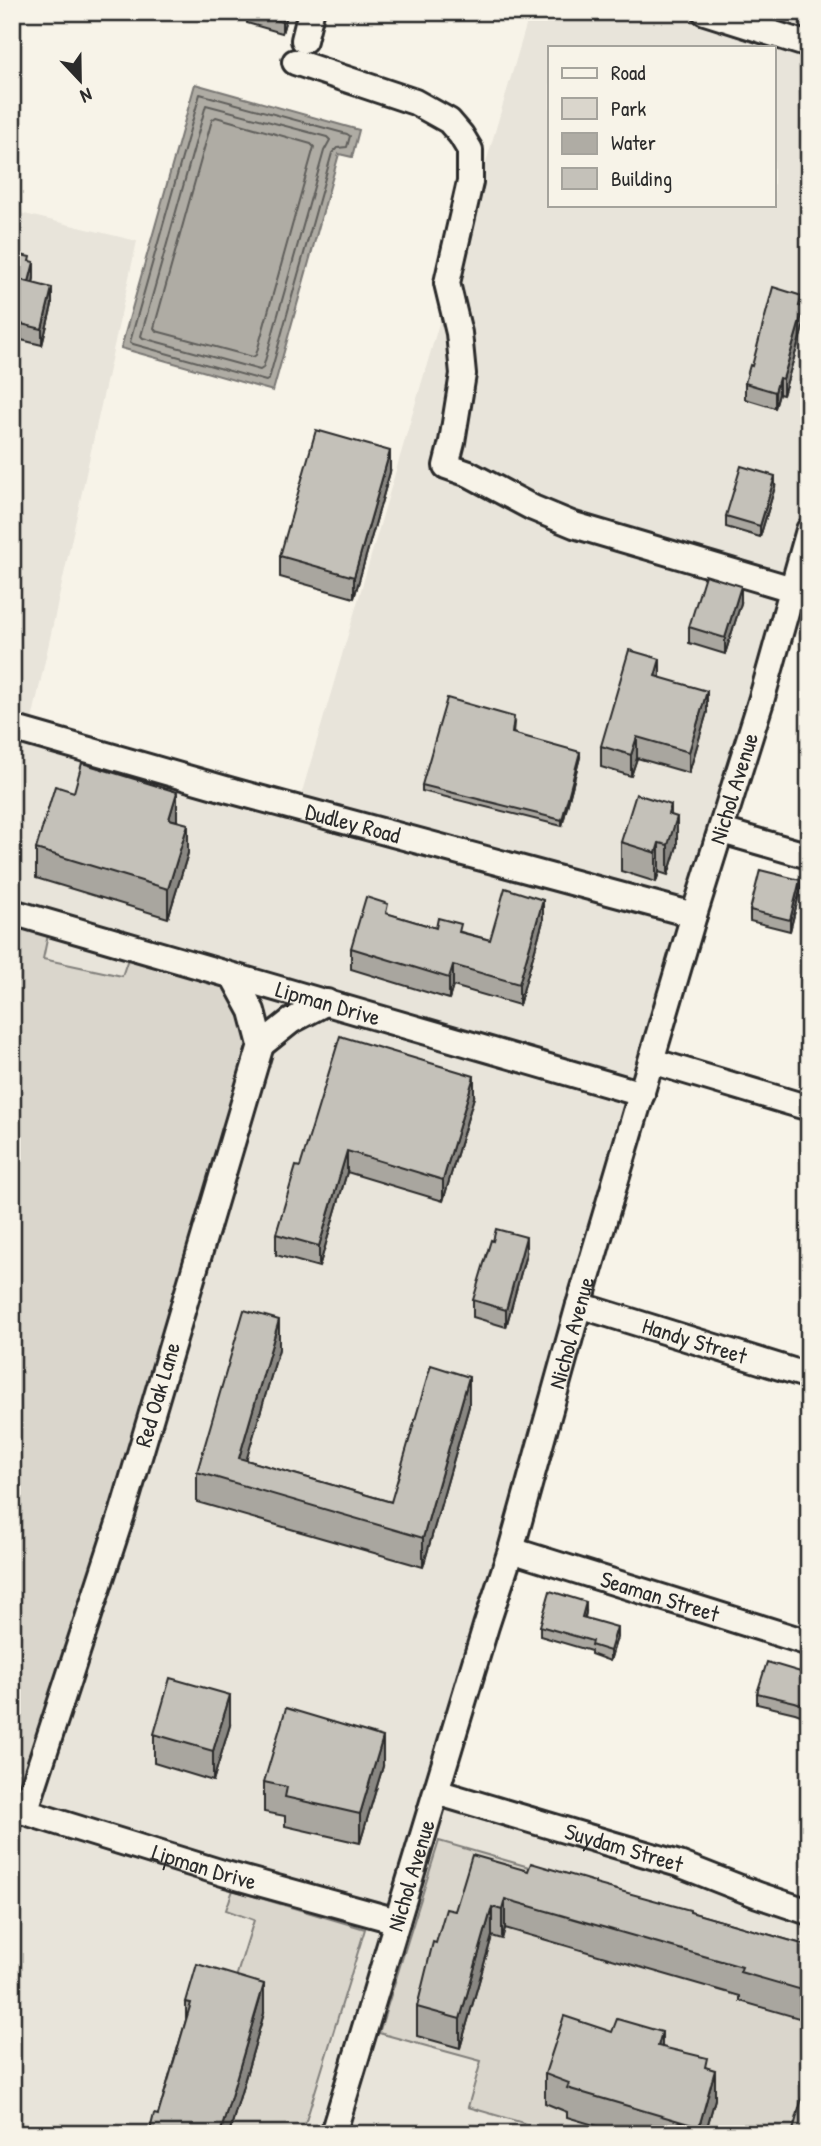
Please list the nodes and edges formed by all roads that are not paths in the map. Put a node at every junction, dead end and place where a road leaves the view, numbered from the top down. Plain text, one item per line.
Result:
1 (311, 12) edge
2 (705, 12) edge
3 (809, 45) edge
4 (809, 530) edge
5 (800, 591) edge
6 (12, 728) edge
7 (722, 831) junction
8 (809, 856) edge
9 (12, 912) edge
10 (694, 915) junction
11 (234, 978) junction
12 (327, 1002) junction
13 (261, 1045) junction
14 (652, 1061) junction
15 (642, 1094) junction
16 (809, 1108) edge
17 (579, 1305) junction
18 (809, 1376) edge
19 (512, 1550) junction
20 (809, 1643) edge
21 (436, 1792) junction
22 (19, 1810) edge
23 (809, 1912) edge
24 (397, 1921) junction
25 (333, 2134) edge

1 - 5 street
2 - 3 street
4 - 5 street, Nichol Avenue
5 - 7 street, Nichol Avenue
6 - 10 street, Dudley Road
7 - 8 street
7 - 10 street, Nichol Avenue
9 - 11 street, Lipman Drive
10 - 14 street, Nichol Avenue
11 - 12 street, Lipman Drive
11 - 13 street
12 - 13 street
12 - 15 street, Lipman Drive
13 - 22 street, Red Oak Lane
14 - 15 street, Nichol Avenue
14 - 16 street
15 - 17 street, Nichol Avenue
17 - 18 street, Handy Street
17 - 19 street, Nichol Avenue
19 - 20 street, Seaman Street
19 - 21 street, Nichol Avenue
21 - 23 street, Suydam Street
21 - 24 street, Nichol Avenue
22 - 24 street, Lipman Drive
24 - 25 street, Nichol Avenue

